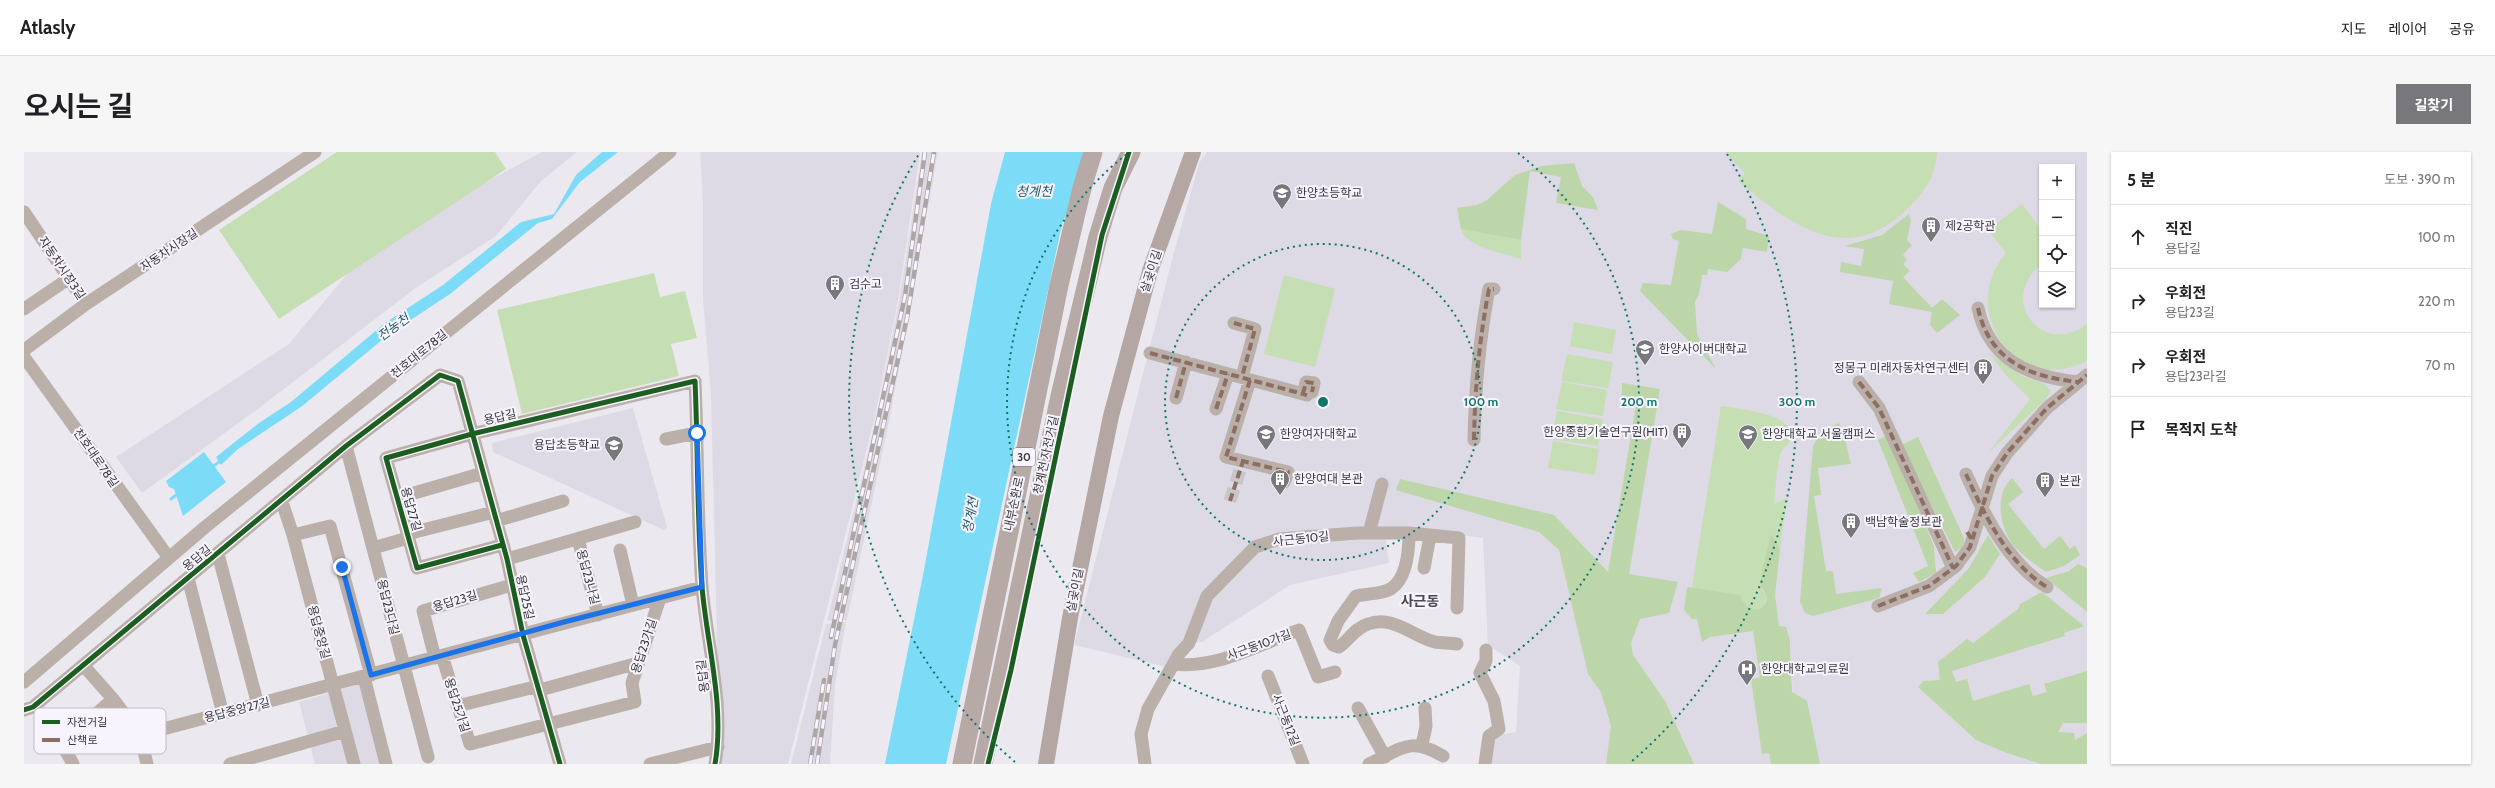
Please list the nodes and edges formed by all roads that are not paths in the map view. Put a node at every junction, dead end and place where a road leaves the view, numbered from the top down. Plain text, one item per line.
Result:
1 (315, 152) edge
2 (670, 152) edge
3 (1093, 152) edge
4 (1131, 152) edge
5 (1182, 152) edge
6 (1194, 152) edge
7 (24, 212) edge
8 (68, 279) junction
9 (1494, 289) dead end
10 (86, 304) junction
11 (1978, 308) dead end
12 (24, 309) edge
13 (1234, 323) dead end
14 (24, 350) edge
15 (1150, 353) dead end
16 (24, 357) edge
17 (1186, 362) junction
18 (1228, 374) junction
19 (1246, 379) junction
20 (2082, 379) edge
21 (1859, 382) dead end
22 (1307, 394) dead end
23 (1176, 398) dead end
24 (1216, 409) dead end
25 (1111, 416) junction
26 (697, 433) junction
27 (472, 434) junction
28 (666, 440) dead end
29 (1474, 440) dead end
30 (346, 446) junction
31 (483, 473) junction
32 (1966, 474) dead end
33 (1284, 482) dead end
34 (1382, 484) dead end
35 (397, 498) junction
36 (563, 501) dead end
37 (282, 502) junction
38 (1983, 511) junction
39 (495, 516) junction
40 (635, 522) dead end
41 (1409, 532) junction
42 (1368, 533) junction
43 (293, 535) junction
44 (408, 536) junction
45 (1430, 536) junction
46 (578, 539) junction
47 (502, 544) junction
48 (373, 548) junction
49 (620, 550) dead end
50 (218, 554) junction
51 (169, 558) junction
52 (507, 559) junction
53 (1424, 568) dead end
54 (1953, 568) junction
55 (188, 578) junction
56 (512, 585) junction
57 (702, 587) junction
58 (2047, 587) dead end
59 (660, 598) junction
60 (633, 605) junction
61 (1878, 606) dead end
62 (1457, 608) dead end
63 (598, 615) junction
64 (523, 635) junction
65 (1457, 644) dead end
66 (1486, 650) dead end
67 (438, 657) junction
68 (1177, 659) junction
69 (638, 663) junction
70 (83, 665) junction
71 (404, 667) junction
72 (1335, 672) dead end
73 (367, 676) junction
74 (1268, 676) dead end
75 (24, 682) edge
76 (333, 686) junction
77 (539, 688) junction
78 (113, 699) junction
79 (258, 705) junction
80 (457, 706) junction
81 (28, 708) edge
82 (103, 708) edge
83 (120, 708) edge
84 (1358, 708) dead end
85 (1425, 708) dead end
86 (223, 714) junction
87 (549, 725) junction
88 (166, 728) edge
89 (345, 731) junction
90 (1422, 746) junction
91 (718, 747) junction
92 (68, 754) edge
93 (145, 754) edge
94 (1443, 756) dead end
95 (428, 757) dead end
96 (1385, 757) junction
97 (73, 764) edge
98 (147, 764) edge
99 (230, 764) edge
100 (354, 764) edge
101 (386, 764) edge
102 (559, 764) edge
103 (650, 764) edge
104 (715, 764) edge
105 (962, 764) edge
106 (983, 764) edge
107 (1046, 764) edge
108 (1145, 764) edge
109 (1304, 764) edge
110 (1370, 764) edge
111 (1484, 764) edge

1 - 10 street, 자동차시장길
2 - 51 street, 천호대로78길
3 - 105 highway, 내부순환로 / 30
4 - 106 highway, 내부순환로 / 30
5 - 25 main road, 살곶이길
6 - 25 main road, 살곶이길
7 - 8 street, 자동차시장3길
8 - 10 street, 자동차시장3길
8 - 12 street
9 - 29 street
10 - 14 street, 자동차시장길
11 - 20 street
13 - 19 street
15 - 17 street
16 - 51 street, 천호대로78길
17 - 18 street
17 - 23 street
18 - 19 street
18 - 24 street
19 - 22 street
19 - 33 street
20 - 38 street
21 - 54 street
25 - 107 main road, 살곶이길
26 - 27 street, 용답길
26 - 28 street
26 - 57 street, 용답길
27 - 30 street, 용답길
27 - 31 street, 용답25길
27 - 35 street, 용답27길
30 - 37 street, 용답길
30 - 48 street, 용답23다길
31 - 35 street
31 - 39 street, 용답25길
32 - 38 street
34 - 42 street
35 - 44 street, 용답27길
36 - 39 street
37 - 43 street, 용답중앙길
37 - 50 street, 용답길
38 - 54 street
38 - 58 street
39 - 44 street
39 - 47 street, 용답25길
40 - 46 street, 용답23나길
41 - 42 street, 사근동10길
41 - 45 street, 사근동10길
41 - 65 street
42 - 68 street, 사근동10길
43 - 73 street
43 - 76 street, 용답중앙길
44 - 47 street, 용답27길
44 - 48 street
45 - 53 street
45 - 62 street, 사근동10길
46 - 52 street, 용답23나길
46 - 63 street, 용답23나길
47 - 52 street, 용답25길
48 - 71 street, 용답23다길
49 - 60 street
50 - 55 street, 용답길
50 - 79 street, 용답길
51 - 75 street, 천호대로78길
52 - 56 street, 용답25길
54 - 61 street
55 - 70 street, 용답길
55 - 86 street, 용답길
56 - 64 street, 용답25길
56 - 67 street, 용답23길
57 - 59 street
57 - 91 street, 용답길
59 - 60 street
59 - 69 street, 용답23가길
60 - 63 street
63 - 64 street
64 - 67 street
64 - 77 street, 용답25길
66 - 111 street
67 - 71 street
67 - 80 street, 용답25가길
68 - 72 street, 사근동10가길
68 - 108 street, 사근동10길
69 - 77 street
69 - 87 street, 용답23가길
70 - 78 street
70 - 81 street, 용답길
71 - 73 street
71 - 95 street
73 - 76 street
73 - 101 street
74 - 109 street, 사근동12길
76 - 79 street, 용답중앙27길
76 - 89 street, 용답중앙길
77 - 80 street
77 - 87 street, 용답25길
78 - 82 street
78 - 83 street
79 - 86 street, 용답중앙27길
80 - 87 street, 용답25가길
84 - 96 street
85 - 90 street
86 - 88 street, 용답중앙27길
87 - 102 street, 용답25길
89 - 99 street
89 - 100 street, 용답중앙길
90 - 94 street
90 - 96 street
91 - 103 street
91 - 104 street, 용답길
92 - 97 street
93 - 98 street
96 - 110 street

